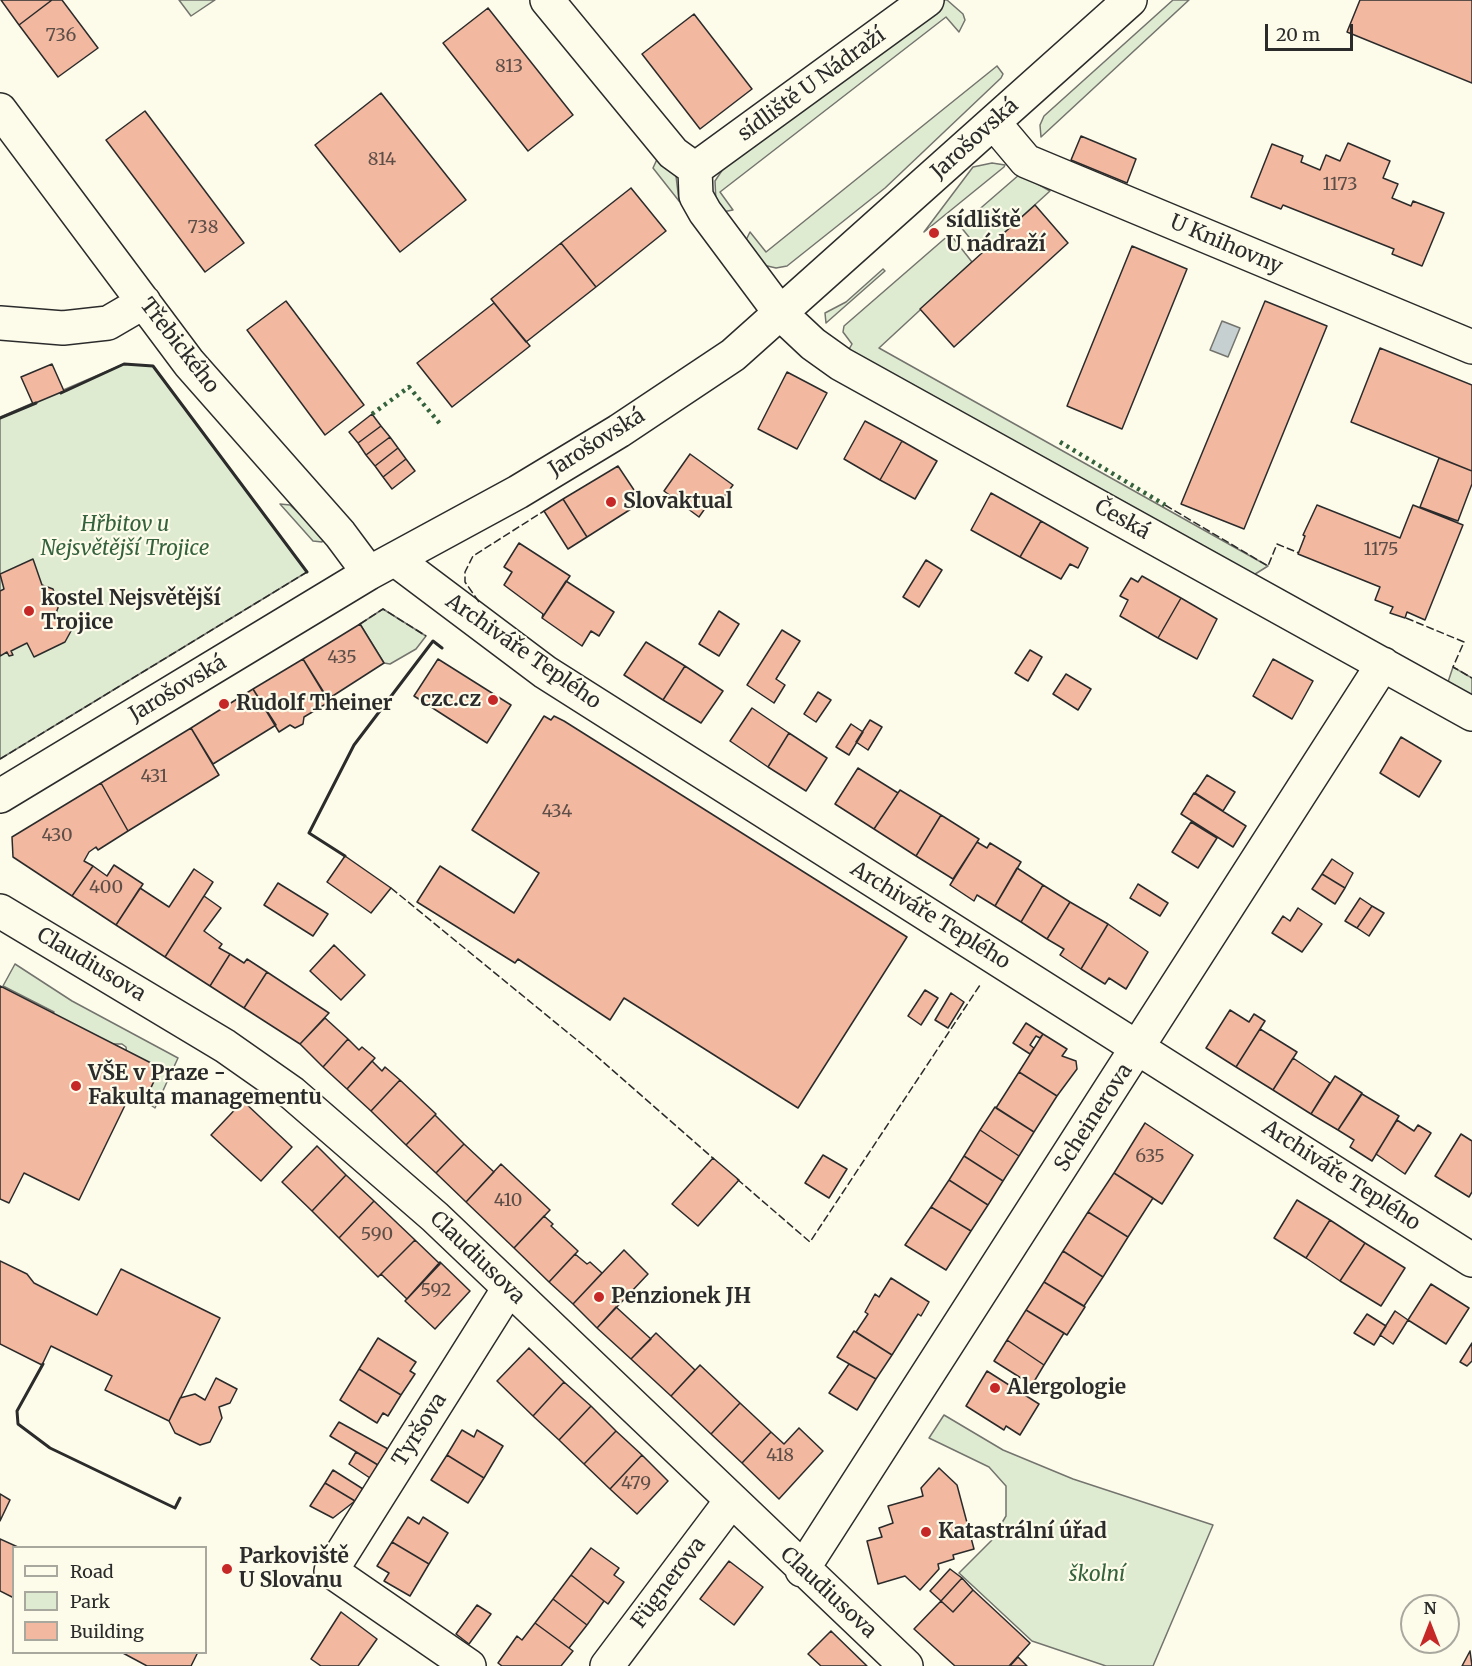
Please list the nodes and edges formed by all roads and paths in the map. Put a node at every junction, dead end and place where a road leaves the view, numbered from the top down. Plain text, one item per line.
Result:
1 (547, 0) edge
2 (927, 0) edge
3 (1130, 0) edge
4 (0, 110) edge
5 (994, 123) junction
6 (695, 169) junction
7 (144, 302) junction
8 (781, 314) junction
9 (0, 323) edge
10 (1472, 347) edge
11 (383, 567) junction
12 (1383, 664) junction
13 (1472, 714) edge
14 (0, 796) edge
15 (0, 911) edge
16 (1139, 1047) junction
17 (1472, 1260) edge
18 (509, 1288) junction
19 (731, 1501) junction
20 (802, 1570) junction
21 (469, 1666) edge
22 (607, 1666) edge
23 (906, 1666) edge

1 - 6 street
2 - 6 street, sídliště U Nádraží
3 - 5 street, Jarošovská
4 - 7 street, Třebického
5 - 8 street, Jarošovská
5 - 10 street, U Knihovny
6 - 8 street
7 - 9 street
7 - 11 street, Třebického
8 - 11 street, Jarošovská
8 - 12 street, Česká
11 - 14 street, Jarošovská
11 - 16 street, Archiváře Teplého
12 - 13 street, Česká
12 - 16 street, Scheinerova
15 - 18 street, Claudiusova
16 - 17 street, Archiváře Teplého
16 - 20 street, Scheinerova
18 - 19 street, Claudiusova
18 - 21 street, Tyršova
19 - 20 street, Claudiusova
19 - 22 street, Fügnerova
20 - 23 street, Claudiusova

